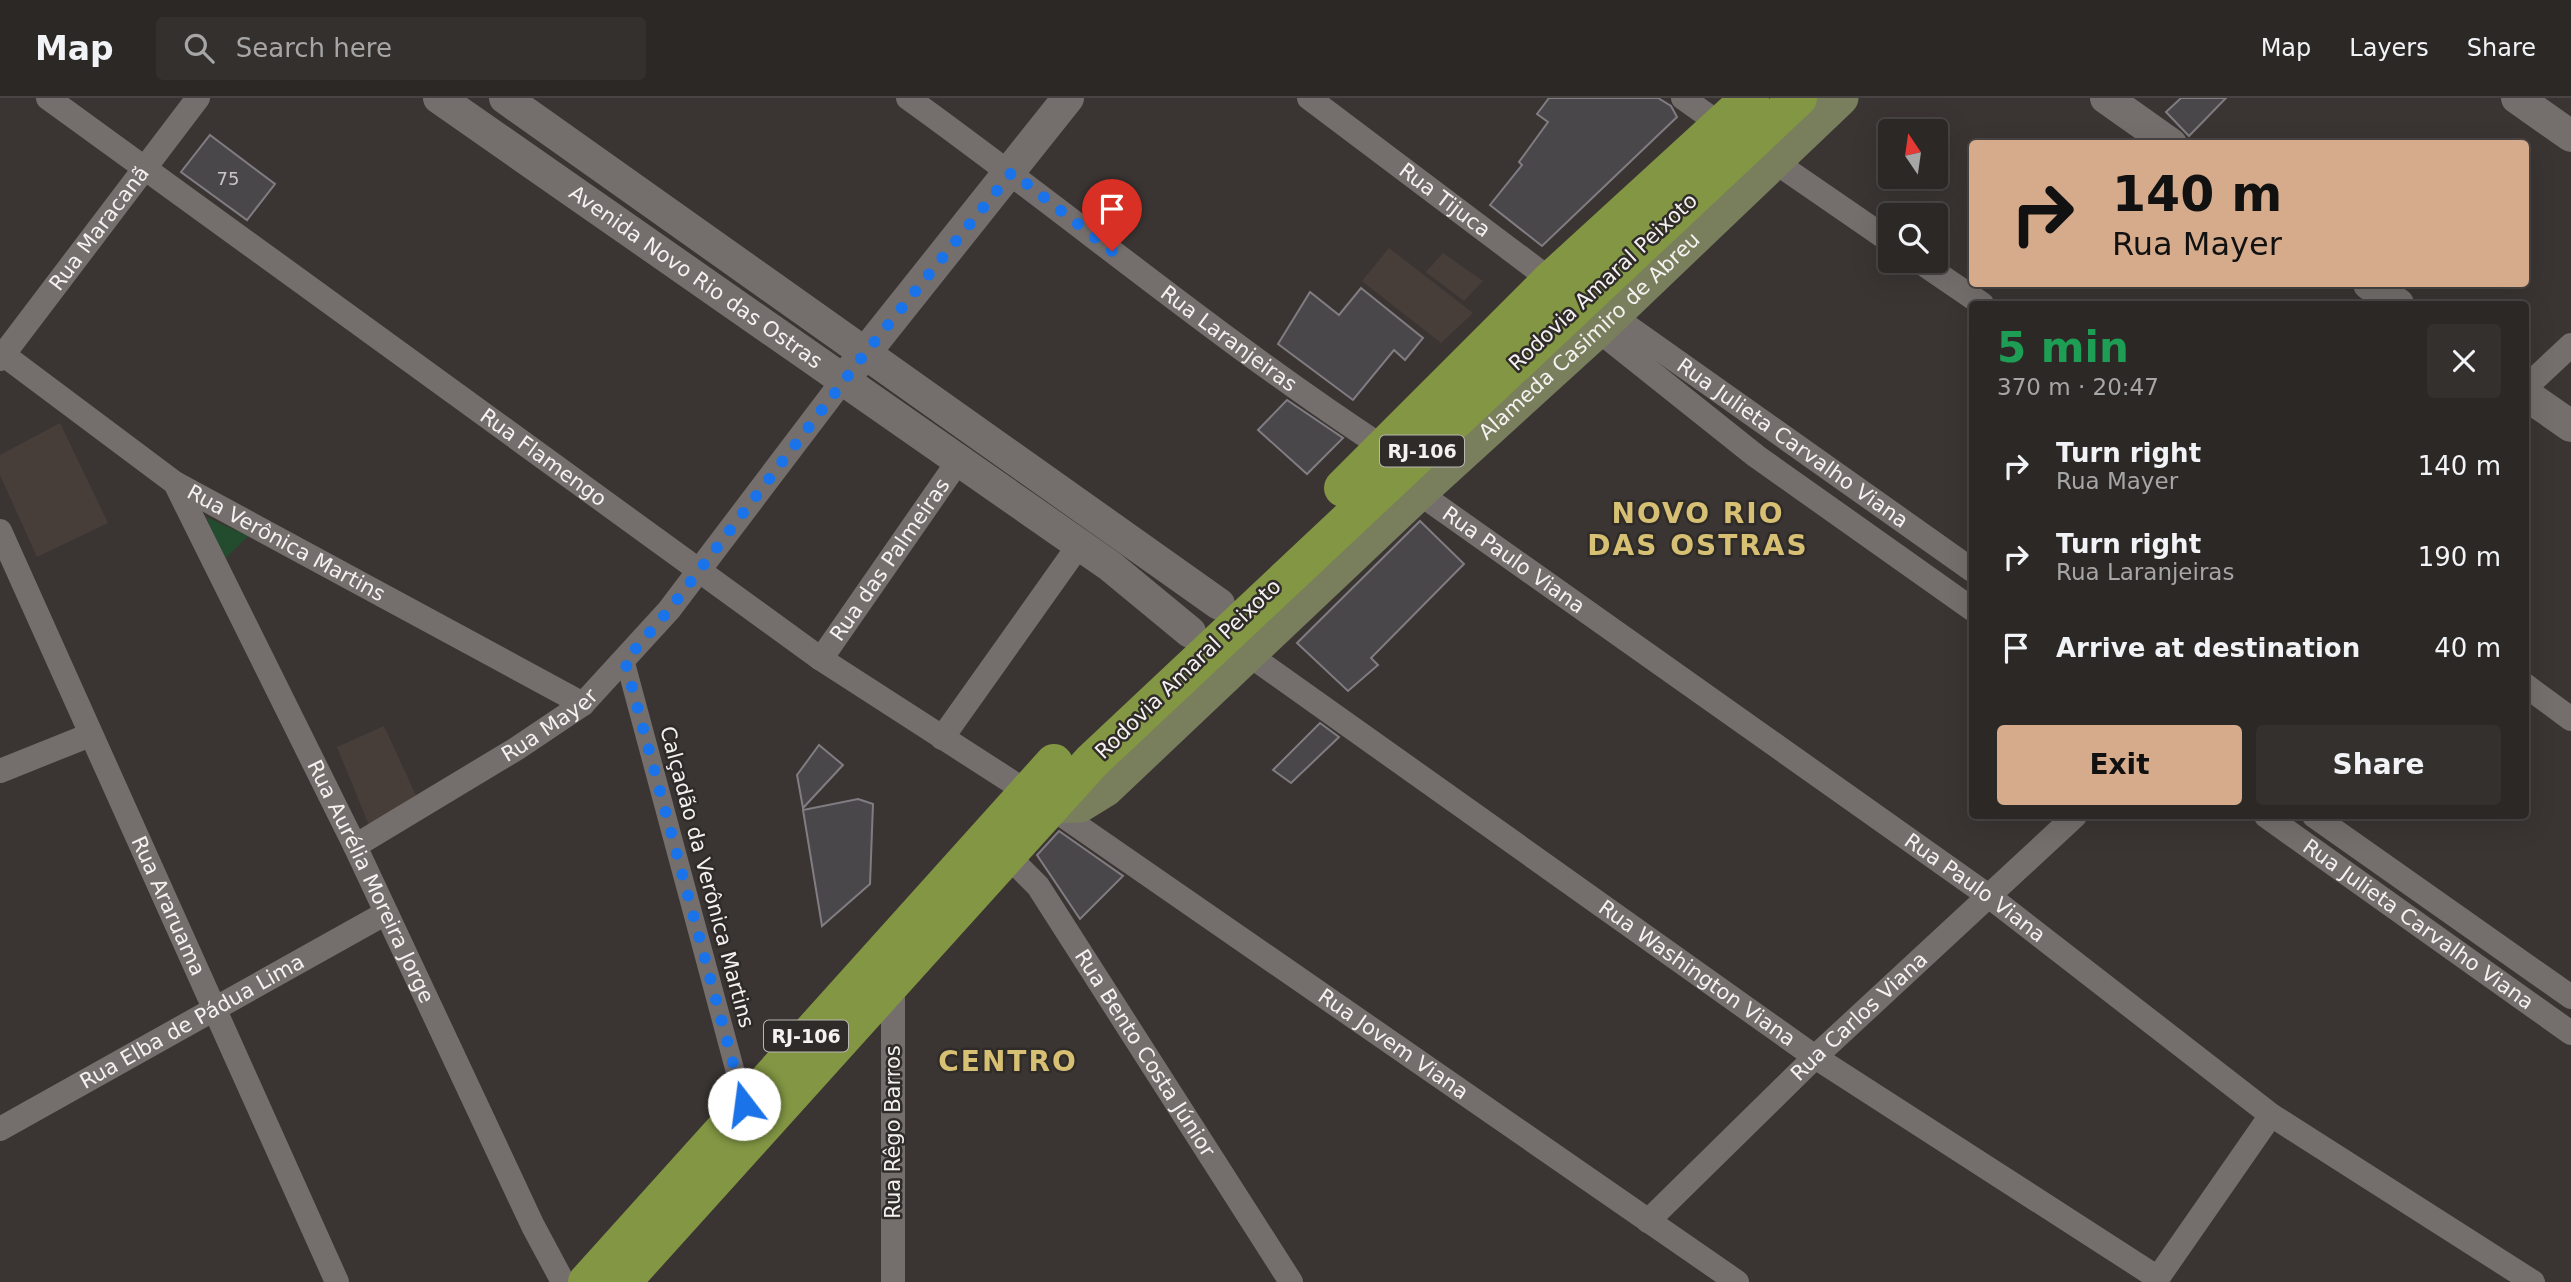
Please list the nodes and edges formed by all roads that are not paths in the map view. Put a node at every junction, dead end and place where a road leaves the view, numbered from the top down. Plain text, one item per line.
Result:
1 (48, 98) edge
2 (198, 98) edge
3 (439, 98) edge
4 (505, 98) edge
5 (908, 98) edge
6 (1068, 98) edge
7 (1309, 98) edge
8 (1683, 98) edge
9 (1750, 98) edge
10 (1798, 98) edge
11 (1841, 98) edge
12 (2106, 98) edge
13 (2517, 98) edge
14 (1721, 125) junction
15 (2571, 136) edge
16 (2165, 140) edge
17 (1775, 162) junction
18 (144, 168) junction
19 (1012, 172) junction
20 (1878, 233) edge
21 (1937, 273) edge
22 (1550, 281) junction
23 (2374, 287) edge
24 (1978, 301) edge
25 (2394, 301) edge
26 (1598, 316) junction
27 (2571, 345) edge
28 (866, 352) junction
29 (2, 357) edge
30 (844, 380) junction
31 (2529, 384) edge
32 (2529, 397) edge
33 (2571, 426) edge
34 (1384, 448) junction
35 (959, 460) junction
36 (176, 483) junction
37 (1419, 493) junction
38 (0, 531) edge
39 (1079, 545) junction
40 (698, 568) junction
41 (1969, 568) edge
42 (1219, 604) junction
43 (1969, 607) edge
44 (1190, 632) junction
45 (1248, 654) junction
46 (821, 659) junction
47 (625, 661) junction
48 (2529, 688) edge
49 (583, 704) junction
50 (2571, 719) edge
51 (90, 736) junction
52 (942, 738) junction
53 (0, 771) edge
54 (1038, 799) junction
55 (2072, 819) edge
56 (2270, 819) edge
57 (2318, 819) edge
58 (355, 846) junction
59 (990, 853) junction
60 (1990, 897) junction
61 (386, 913) junction
62 (893, 982) junction
63 (2571, 997) edge
64 (216, 1007) junction
65 (2571, 1033) edge
66 (1815, 1057) junction
67 (744, 1104) junction
68 (2272, 1115) junction
69 (0, 1129) edge
70 (1648, 1221) junction
71 (2156, 1280) edge
72 (337, 1282) edge
73 (563, 1282) edge
74 (587, 1282) edge
75 (622, 1282) edge
76 (892, 1282) edge
77 (1291, 1282) edge
78 (1737, 1282) edge
79 (2533, 1282) edge

1 - 18 street, Rua Flamengo
2 - 18 street, Rua Maracanã
3 - 30 street, Avenida Novo Rio das Ostras
4 - 28 street, Avenida Novo Rio das Ostras
5 - 19 street, Rua Laranjeiras
6 - 19 street, Rua Mayer
7 - 22 street, Rua Tijuca
8 - 14 street
9 - 14 highway, Rodovia Amaral Peixoto / RJ-106
10 - 26 highway, Rodovia Amaral Peixoto / RJ-106
11 - 17 main road, Alameda Casimiro de Abreu
12 - 16 street
13 - 15 street
14 - 22 highway, Rodovia Amaral Peixoto / RJ-106
17 - 20 street
17 - 26 main road, Alameda Casimiro de Abreu
18 - 29 street, Rua Maracanã
18 - 40 street, Rua Flamengo
19 - 28 street, Rua Mayer
19 - 34 street, Rua Laranjeiras
21 - 24 street
22 - 26 street, Rua Tijuca
22 - 34 highway, Rodovia Amaral Peixoto / RJ-106
23 - 25 street
26 - 37 main road, Alameda Casimiro de Abreu
26 - 41 street, Rua Julieta Carvalho Viana
26 - 43 street, Rua Julieta Carvalho Viana
26 - 54 highway, Rodovia Amaral Peixoto / RJ-106
27 - 31 street
28 - 30 street, Rua Mayer
28 - 42 street, Avenida Novo Rio das Ostras
29 - 36 street, Rua Verônica Martins
30 - 35 street, Avenida Novo Rio das Ostras
30 - 40 street, Rua Mayer
32 - 33 street
34 - 42 highway, Rodovia Amaral Peixoto / RJ-106
35 - 39 street, Avenida Novo Rio das Ostras
35 - 46 street, Rua das Palmeiras
36 - 49 street, Rua Verônica Martins
36 - 58 street, Rua Aurélia Moreira Jorge
37 - 45 main road, Alameda Casimiro de Abreu
37 - 60 street, Rua Paulo Viana
38 - 51 street, Rua Araruama
39 - 44 street, Avenida Novo Rio das Ostras
39 - 52 street
40 - 46 street, Rua Flamengo
40 - 47 street, Rua Mayer
42 - 44 highway, Rodovia Amaral Peixoto / RJ-106
44 - 54 highway, Rodovia Amaral Peixoto / RJ-106
45 - 54 main road, Alameda Casimiro de Abreu
45 - 66 street, Rua Washington Viana
46 - 52 street, Rua Flamengo
47 - 49 street, Rua Mayer
47 - 67 street, Calçadão da Verônica Martins
48 - 50 street
49 - 58 street, Rua Mayer
51 - 53 street
51 - 64 street, Rua Araruama
52 - 54 street, Rua Flamengo
54 - 59 highway, Rodovia Amaral Peixoto / RJ-106
54 - 70 street, Rua Jovem Viana
55 - 60 street, Rua Carlos Viana
56 - 65 street, Rua Julieta Carvalho Viana
57 - 63 street, Rua Julieta Carvalho Viana
58 - 61 street, Rua Aurélia Moreira Jorge
59 - 62 highway, Rodovia Amaral Peixoto / RJ-106
59 - 67 highway, Rodovia Amaral Peixoto / RJ-106
59 - 77 street, Rua Bento Costa Júnior
60 - 66 street, Rua Carlos Viana
60 - 68 street, Rua Paulo Viana
61 - 64 street, Rua Elba de Pádua Lima
61 - 73 street, Rua Aurélia Moreira Jorge
62 - 75 highway, Rodovia Amaral Peixoto / RJ-106
62 - 76 street, Rua Rêgo Barros
64 - 69 street, Rua Elba de Pádua Lima
64 - 72 street, Rua Araruama
66 - 70 street, Rua Carlos Viana
66 - 71 street, Rua Washington Viana
67 - 74 highway, Rodovia Amaral Peixoto / RJ-106
68 - 71 street
68 - 79 street, Rua Paulo Viana
70 - 78 street, Rua Jovem Viana

